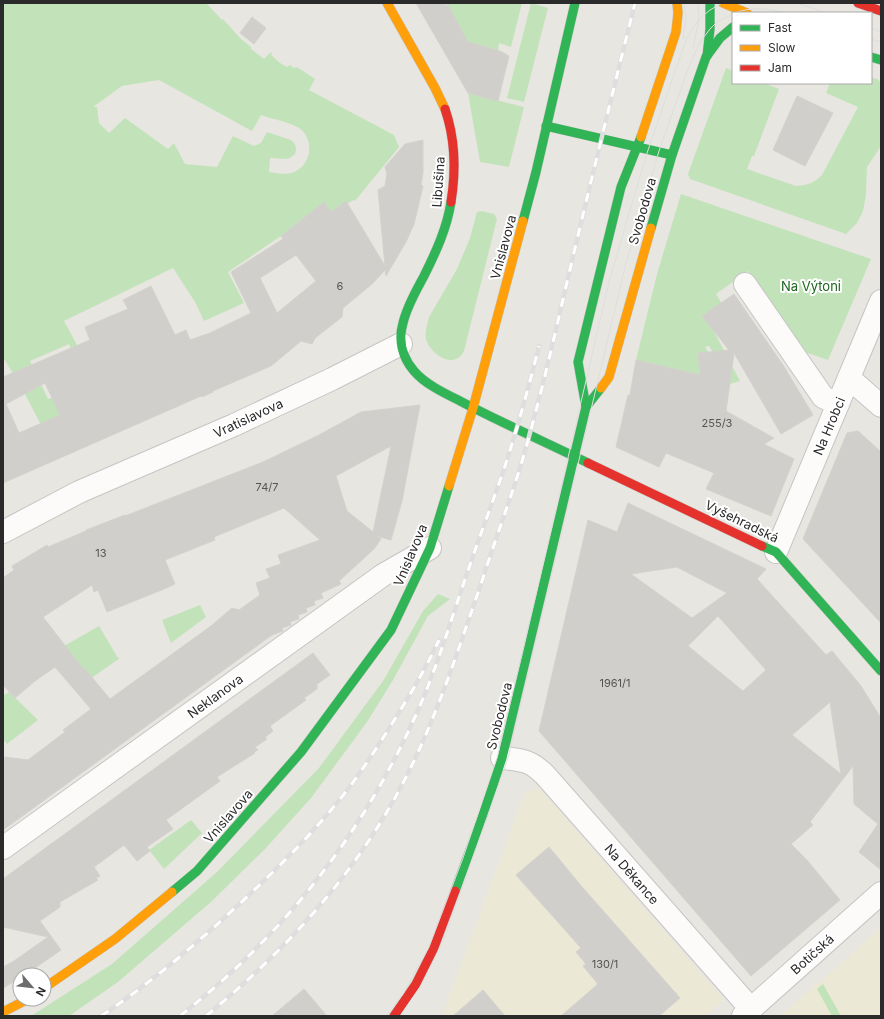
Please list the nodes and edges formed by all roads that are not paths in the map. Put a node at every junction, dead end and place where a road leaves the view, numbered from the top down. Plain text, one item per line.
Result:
1 (387, 3) edge
2 (575, 3) edge
3 (677, 3) edge
4 (710, 3) edge
5 (723, 3) edge
6 (858, 3) edge
7 (881, 11) edge
8 (745, 12) edge
9 (686, 18) dead end
10 (732, 28) edge
11 (676, 32) junction
12 (706, 57) junction
13 (546, 126) junction
14 (637, 147) junction
15 (672, 154) junction
16 (744, 284) dead end
17 (881, 300) edge
18 (401, 344) junction
19 (849, 378) junction
20 (838, 404) junction
21 (881, 406) edge
22 (586, 407) junction
23 (472, 408) junction
24 (574, 456) junction
25 (3, 532) edge
26 (430, 548) junction
27 (776, 552) junction
28 (881, 671) edge
29 (502, 758) junction
30 (3, 848) edge
31 (881, 893) edge
32 (52, 982) edge
33 (13, 1007) edge
34 (3, 1012) edge
35 (747, 1013) edge
36 (394, 1016) edge

1 - 18 street, Libušina
2 - 13 street, Vnislavova
3 - 11 street, Svobodova
4 - 12 street
5 - 8 street
6 - 7 street
9 - 11 street, Svobodova
10 - 12 street, Svobodova
11 - 14 street, Svobodova
12 - 15 street, Svobodova
13 - 14 street
13 - 23 street, Vnislavova
14 - 15 street
14 - 22 street, Svobodova
15 - 22 street, Svobodova
16 - 20 street
17 - 19 street, Na Hrobci
18 - 23 street
18 - 25 street, Vratislavova
19 - 20 street, Na Hrobci
19 - 21 street
20 - 27 street, Na Hrobci
22 - 24 street, Svobodova
23 - 24 street, Vyšehradská
23 - 26 street, Vnislavova
24 - 27 street, Vyšehradská
24 - 29 street, Svobodova
26 - 30 street, Neklanova
26 - 32 street, Vnislavova
27 - 28 street, Vyšehradská
29 - 35 street, Na Děkance
29 - 36 street, Svobodova
31 - 35 street, Botičská
33 - 34 street

